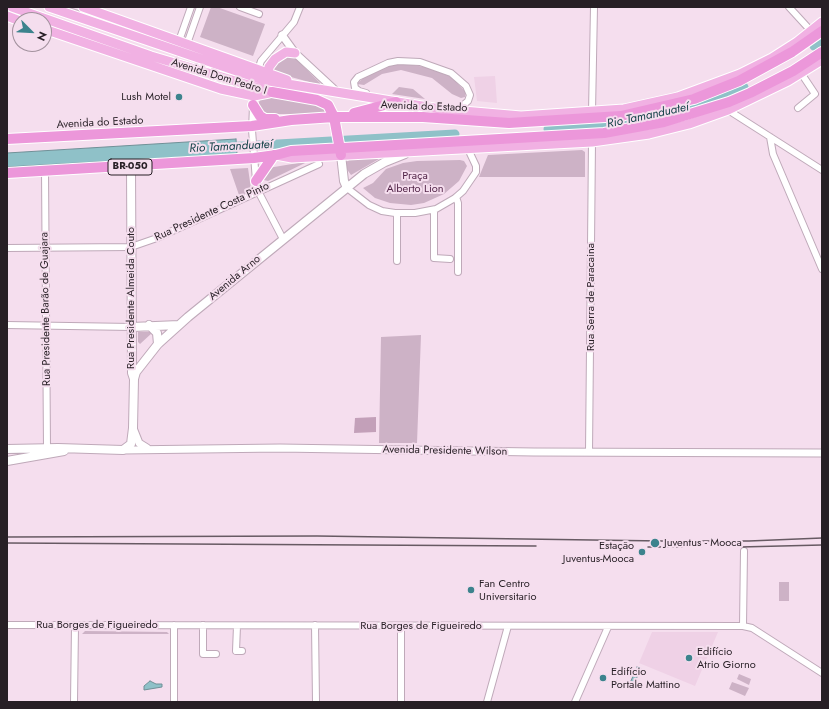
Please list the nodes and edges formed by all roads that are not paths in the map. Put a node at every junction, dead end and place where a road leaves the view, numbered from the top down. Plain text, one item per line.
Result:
1 (11, 7) edge
2 (49, 7) edge
3 (83, 7) edge
4 (191, 7) edge
5 (200, 7) edge
6 (240, 7) edge
7 (300, 7) edge
8 (594, 7) edge
9 (789, 7) edge
10 (7, 12) edge
11 (259, 14) dead end
12 (126, 22) junction
13 (822, 22) edge
14 (822, 31) edge
15 (52, 32) edge
16 (810, 32) junction
17 (282, 35) junction
18 (145, 40) junction
19 (183, 42) junction
20 (136, 51) junction
21 (293, 51) junction
22 (180, 52) junction
23 (822, 52) edge
24 (116, 55) junction
25 (151, 56) junction
26 (822, 60) edge
27 (258, 68) junction
28 (202, 72) junction
29 (269, 73) junction
30 (801, 73) junction
31 (257, 78) junction
32 (272, 92) junction
33 (340, 93) junction
34 (254, 96) junction
35 (382, 99) junction
36 (396, 102) junction
37 (798, 108) dead end
38 (728, 110) junction
39 (456, 111) junction
40 (592, 112) junction
41 (334, 117) junction
42 (347, 117) junction
43 (291, 120) junction
44 (252, 128) junction
45 (770, 137) junction
46 (7, 139) edge
47 (592, 142) junction
48 (468, 149) junction
49 (341, 151) junction
50 (410, 152) junction
51 (275, 155) junction
52 (253, 156) junction
53 (319, 164) dead end
54 (131, 167) junction
55 (822, 170) edge
56 (45, 171) junction
57 (7, 173) edge
58 (256, 181) junction
59 (347, 188) junction
60 (258, 191) junction
61 (456, 197) junction
62 (434, 210) junction
63 (397, 214) junction
64 (283, 239) junction
65 (7, 248) edge
66 (45, 248) junction
67 (131, 248) junction
68 (450, 259) dead end
69 (397, 261) dead end
70 (822, 269) edge
71 (458, 272) dead end
72 (7, 325) edge
73 (47, 325) junction
74 (149, 325) junction
75 (179, 325) junction
76 (132, 326) junction
77 (158, 344) junction
78 (134, 378) junction
79 (133, 428) junction
80 (7, 448) edge
81 (47, 448) junction
82 (69, 449) junction
83 (123, 450) junction
84 (149, 450) junction
85 (589, 452) junction
86 (822, 453) edge
87 (7, 461) edge
88 (744, 551) dead end
89 (7, 625) edge
90 (174, 625) junction
91 (315, 625) junction
92 (75, 626) junction
93 (203, 626) junction
94 (237, 626) junction
95 (401, 626) junction
96 (508, 626) junction
97 (743, 626) junction
98 (608, 627) junction
99 (242, 651) dead end
100 (216, 654) dead end
101 (822, 673) edge
102 (74, 702) edge
103 (174, 702) edge
104 (316, 702) edge
105 (401, 702) edge
106 (487, 702) edge
107 (575, 702) edge

1 - 10 main road
1 - 20 main road, Avenida Dom Pedro I
2 - 18 main road, Avenida Dom Pedro I
3 - 12 main road, Avenida Dom Pedro I
4 - 19 street
5 - 19 street
6 - 11 street
7 - 17 street
8 - 40 street
9 - 16 street
12 - 18 main road
12 - 19 main road, Avenida Dom Pedro I
13 - 16 main road, Avenida do Estado
14 - 42 highway, Avenida do Estado
15 - 24 main road, Avenida Dom Pedro I
16 - 40 main road, Avenida do Estado
17 - 21 street
17 - 27 street
18 - 22 main road, Avenida Dom Pedro I
19 - 22 main road
19 - 27 main road, Avenida Dom Pedro I
20 - 24 main road
20 - 25 main road, Avenida Dom Pedro I
21 - 29 main road
21 - 33 street
22 - 25 main road
22 - 28 main road
22 - 31 main road, Avenida Dom Pedro I
23 - 49 highway, BR-050
24 - 34 main road, Avenida Dom Pedro I
25 - 28 main road, Avenida Dom Pedro I
26 - 30 main road
27 - 29 main road, Avenida Dom Pedro I
27 - 31 street
28 - 34 main road, Avenida Dom Pedro I
29 - 31 main road, Avenida Dom Pedro I
29 - 32 main road
29 - 33 main road, Avenida Dom Pedro I
30 - 37 street
30 - 38 main road
31 - 34 street
32 - 34 main road, Avenida Dom Pedro I
32 - 41 highway
33 - 35 main road
34 - 43 highway
34 - 44 street
35 - 36 main road
35 - 39 street
36 - 39 main road, Avenida do Estado
36 - 42 highway
38 - 45 street
38 - 47 main road
39 - 40 main road, Avenida do Estado
41 - 42 highway, Avenida do Estado
41 - 43 highway, Avenida do Estado
41 - 49 highway
43 - 44 highway, Avenida do Estado
44 - 46 highway, Avenida do Estado
44 - 52 street
45 - 55 street
45 - 70 street
47 - 48 main road
47 - 85 street, Rua Serra de Paracaina
48 - 50 main road
48 - 61 street
49 - 50 main road
49 - 51 highway, BR-050
49 - 59 main road
50 - 59 main road
51 - 52 highway, BR-050
51 - 58 highway
52 - 54 highway, BR-050
52 - 58 street
53 - 60 street, Rua Presidente Costa Pinto
54 - 56 highway, BR-050
54 - 67 main road, Rua Presidente Almeida Couto
56 - 57 highway, BR-050
56 - 66 street, Rua Presidente Barão de Guajara
58 - 60 street
59 - 63 street
59 - 64 main road, Avenida Arno
60 - 64 street
60 - 67 street, Rua Presidente Costa Pinto
61 - 62 street
61 - 71 street
62 - 63 street
62 - 68 street
63 - 69 street
64 - 75 main road, Avenida Arno
65 - 66 street, Rua Presidente Costa Pinto
66 - 67 street, Rua Presidente Costa Pinto
66 - 73 street, Rua Presidente Barão de Guajara
67 - 76 main road, Rua Presidente Almeida Couto
72 - 73 street
73 - 76 street
73 - 81 street, Rua Presidente Barão de Guajara
74 - 75 main road
74 - 76 main road
74 - 77 main road
75 - 77 main road, Avenida Arno
76 - 78 main road, Rua Presidente Almeida Couto
77 - 78 main road, Avenida Arno
78 - 79 main road, Rua Presidente Almeida Couto
79 - 83 main road, Rua Presidente Almeida Couto
79 - 84 street, Rua Presidente Almeida Couto
80 - 81 main road, Avenida Presidente Wilson
81 - 82 main road, Avenida Presidente Wilson
82 - 83 main road, Avenida Presidente Wilson
82 - 87 main road, Avenida Presidente Wilson
83 - 84 street, Avenida Presidente Wilson
84 - 85 street, Avenida Presidente Wilson
85 - 86 street, Avenida Presidente Wilson
88 - 97 street
89 - 92 street, Rua Borges de Figueiredo
90 - 92 street, Rua Borges de Figueiredo
90 - 93 street, Rua Borges de Figueiredo
90 - 103 street
91 - 94 street, Rua Borges de Figueiredo
91 - 95 street, Rua Borges de Figueiredo
91 - 104 street
92 - 102 street
93 - 94 street, Rua Borges de Figueiredo
93 - 100 street
94 - 99 street
95 - 96 street, Rua Borges de Figueiredo
95 - 105 street
96 - 98 street, Rua Borges de Figueiredo
96 - 106 street
97 - 98 street, Rua Borges de Figueiredo
97 - 101 street, Rua Borges de Figueiredo
98 - 107 street

